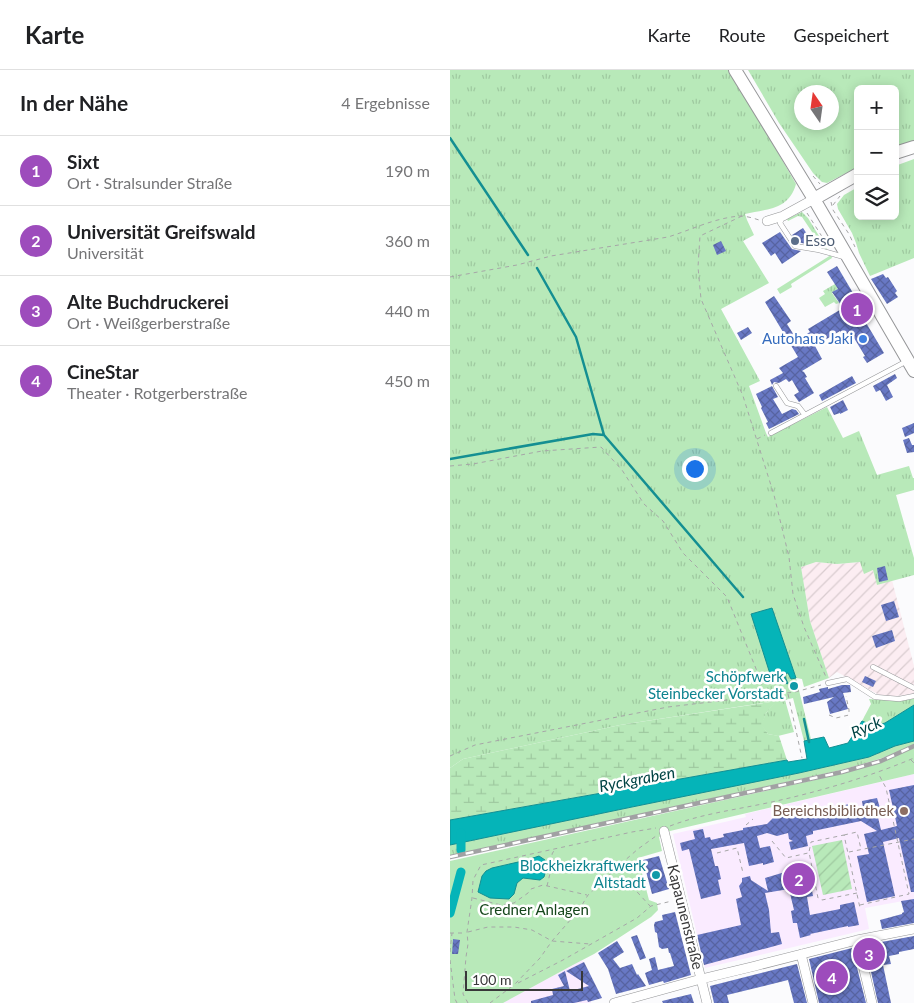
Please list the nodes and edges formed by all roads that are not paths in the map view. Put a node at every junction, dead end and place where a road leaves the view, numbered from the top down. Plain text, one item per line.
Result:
1 (735, 70) edge
2 (914, 147) edge
3 (899, 152) edge
4 (856, 175) edge
5 (814, 199) junction
6 (783, 216) junction
7 (766, 221) road end
8 (848, 258) junction
9 (911, 366) edge
10 (776, 386) dead end
11 (805, 416) junction
12 (771, 433) road end
13 (873, 667) dead end
14 (828, 683) road end
15 (914, 688) edge
16 (914, 696) edge
17 (667, 829) road end
18 (914, 929) edge
19 (857, 940) junction
20 (800, 954) junction
21 (701, 979) junction
22 (614, 1003) edge
23 (707, 1003) edge
24 (813, 1003) edge
25 (872, 1003) edge

1 - 5 main road
2 - 3 main road
4 - 5 main road
5 - 6 street
5 - 8 main road
6 - 7 street
6 - 8 lane
8 - 9 main road
9 - 11 lane
10 - 11 lane
11 - 12 lane
13 - 15 lane
14 - 16 lane
17 - 21 street, Kapaunenstraße
18 - 19 street
19 - 20 street
19 - 25 street
20 - 21 street
20 - 24 street
21 - 22 street
21 - 23 street, Kapaunenstraße

